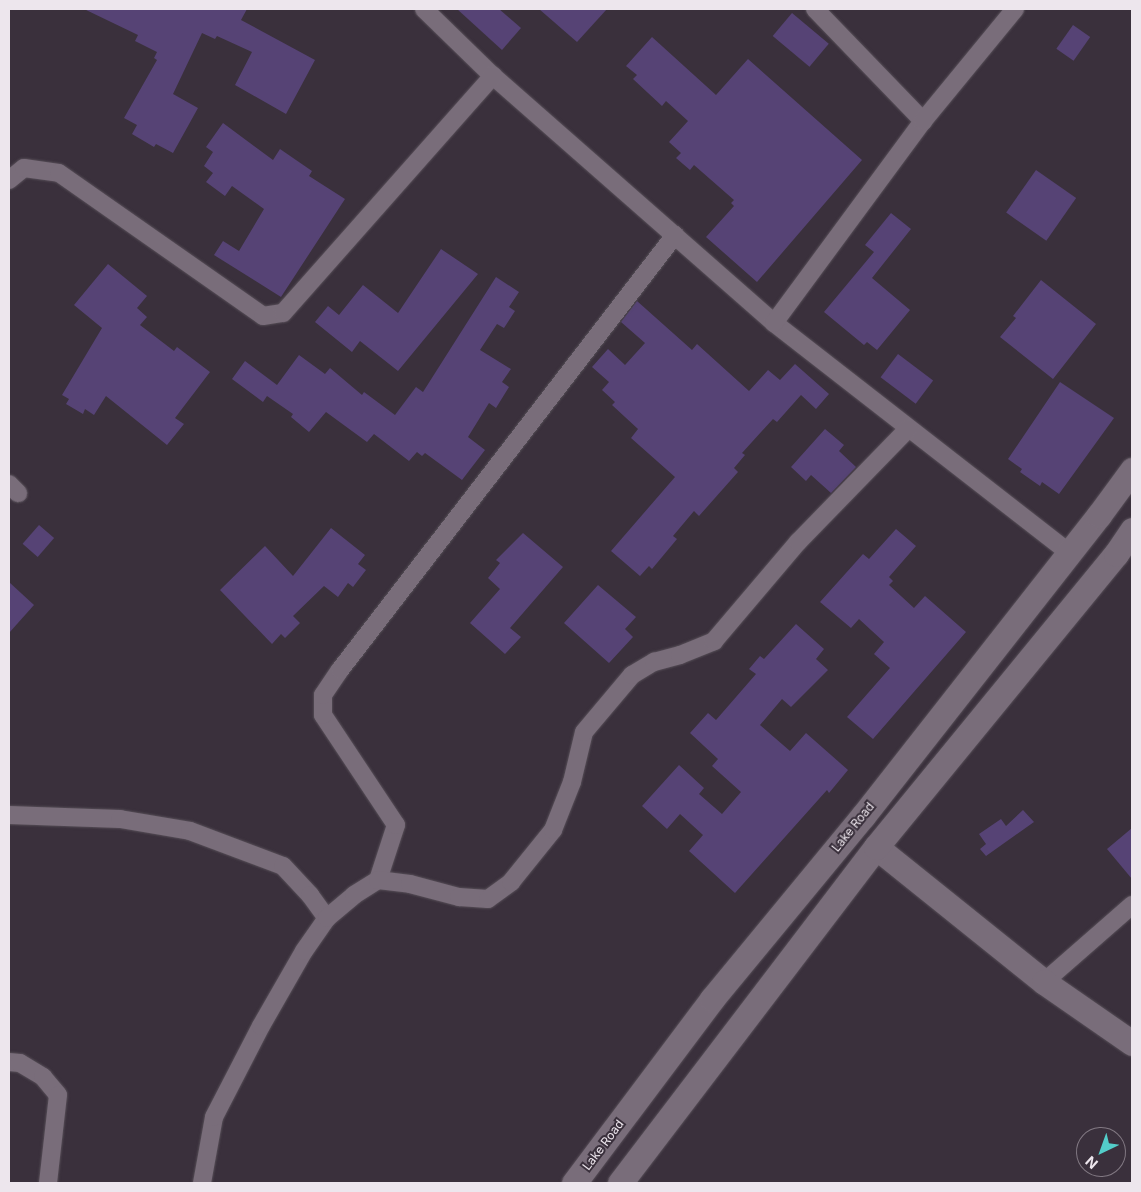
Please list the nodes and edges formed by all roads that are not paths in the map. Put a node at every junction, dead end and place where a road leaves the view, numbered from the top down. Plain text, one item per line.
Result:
1 (424, 9) edge
2 (815, 9) edge
3 (1015, 9) edge
4 (493, 76) junction
5 (923, 121) junction
6 (9, 180) edge
7 (675, 235) junction
8 (774, 323) junction
9 (908, 429) junction
10 (1132, 470) edge
11 (1132, 530) edge
12 (1068, 552) junction
13 (9, 815) edge
14 (876, 847) junction
15 (378, 880) junction
16 (1132, 905) edge
17 (327, 918) junction
18 (1044, 982) junction
19 (1132, 1044) edge
20 (9, 1062) edge
21 (48, 1183) edge
22 (202, 1183) edge
23 (574, 1183) edge
24 (620, 1183) edge

1 - 4 street
2 - 5 street
3 - 5 street
4 - 6 street
4 - 7 street
5 - 8 street
7 - 8 street
7 - 15 street
8 - 9 street
9 - 12 street
9 - 15 street
10 - 12 main road, Lake Road
11 - 14 main road
12 - 23 main road, Lake Road
13 - 17 street
14 - 18 main road
14 - 24 main road
15 - 17 street
16 - 18 street
17 - 22 street
18 - 19 main road
20 - 21 street

